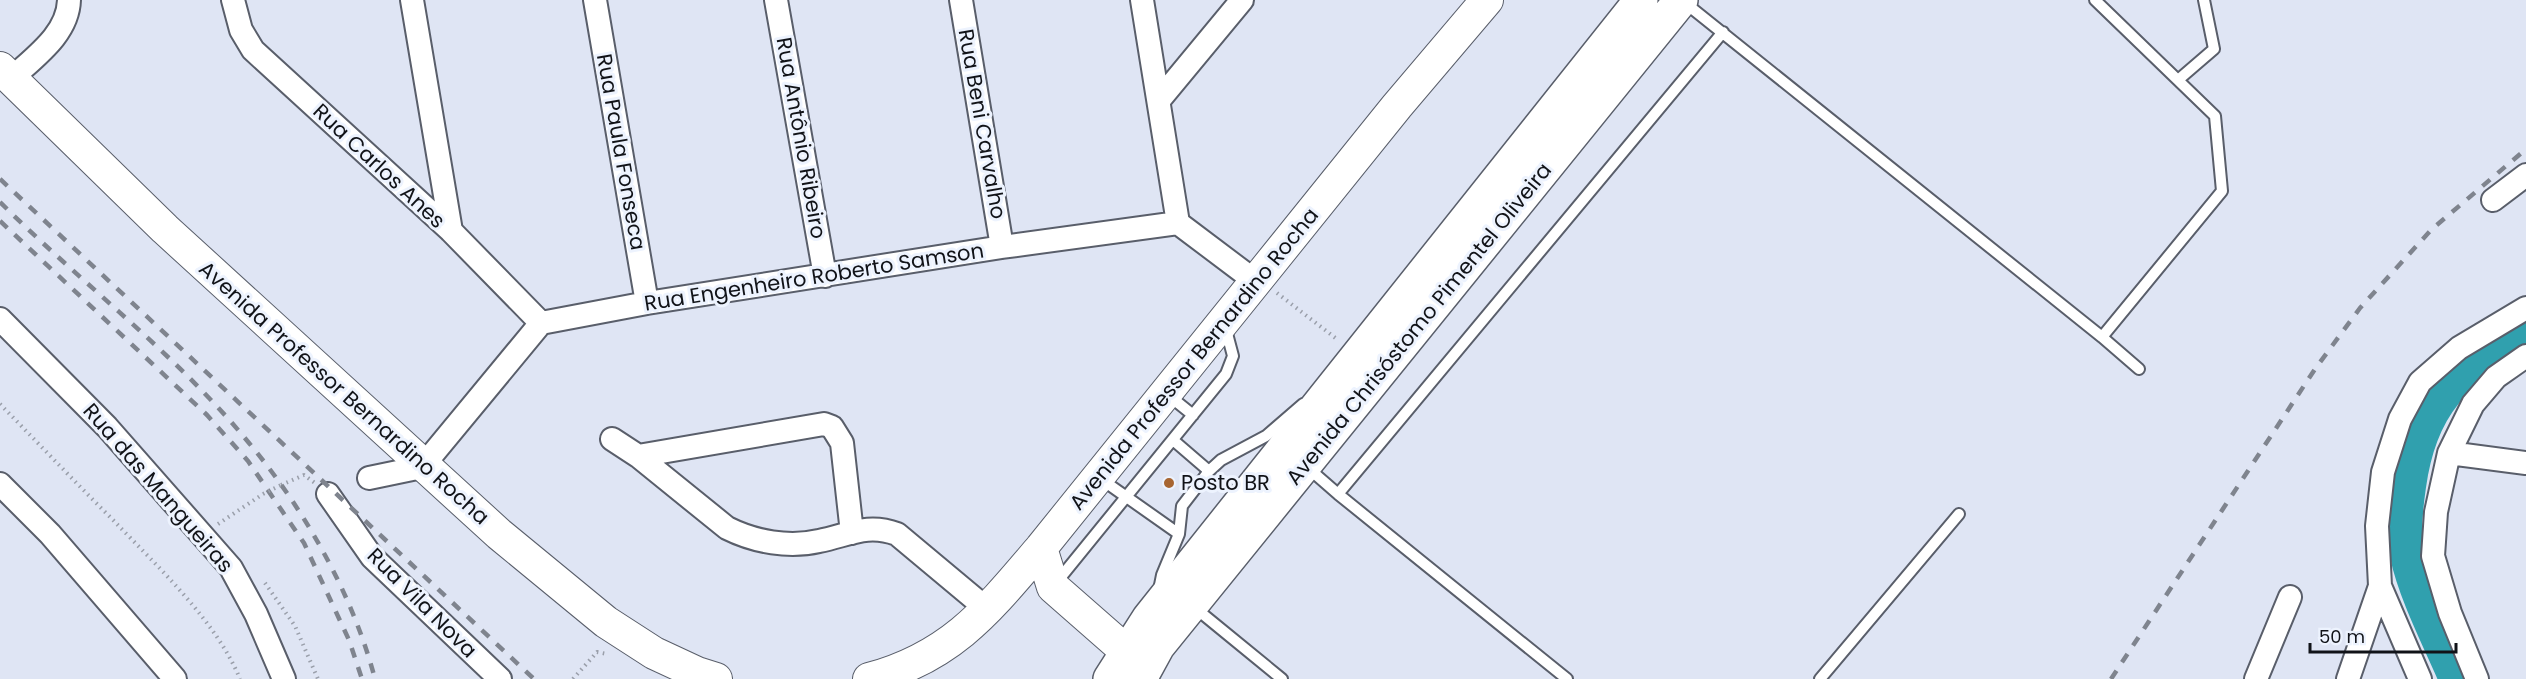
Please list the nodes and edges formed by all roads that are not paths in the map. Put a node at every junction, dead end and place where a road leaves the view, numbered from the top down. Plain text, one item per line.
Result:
1 (69, 0) edge
2 (233, 0) edge
3 (412, 0) edge
4 (595, 0) edge
5 (776, 0) edge
6 (961, 0) edge
7 (1142, 0) edge
8 (1242, 0) edge
9 (1487, 0) edge
10 (1641, 0) edge
11 (1681, 0) edge
12 (2095, 0) edge
13 (2204, 0) edge
14 (1723, 33) junction
15 (5, 74) edge
16 (2178, 80) junction
17 (1160, 99) junction
18 (2526, 175) edge
19 (2493, 200) dead end
20 (1178, 223) junction
21 (451, 231) junction
22 (1002, 247) junction
23 (825, 276) junction
24 (1256, 280) junction
25 (647, 303) junction
26 (2526, 308) edge
27 (0, 319) edge
28 (1223, 320) junction
29 (541, 323) junction
30 (2102, 337) junction
31 (2526, 356) edge
32 (2139, 369) dead end
33 (1165, 392) junction
34 (1326, 398) junction
35 (1193, 416) junction
36 (612, 439) dead end
37 (1173, 440) junction
38 (2449, 453) junction
39 (638, 456) junction
40 (2526, 463) edge
41 (1305, 465) junction
42 (422, 467) junction
43 (1209, 471) junction
44 (1099, 477) junction
45 (369, 478) dead end
46 (0, 484) edge
47 (328, 494) road end
48 (1338, 494) junction
49 (1125, 498) junction
50 (1959, 513) dead end
51 (852, 533) junction
52 (1179, 534) junction
53 (1041, 548) junction
54 (2380, 586) junction
55 (1053, 587) junction
56 (2290, 597) dead end
57 (998, 599) junction
58 (1160, 604) junction
59 (1192, 605) junction
60 (1133, 665) edge
61 (175, 679) edge
62 (284, 679) edge
63 (500, 679) edge
64 (716, 679) edge
65 (869, 679) edge
66 (1110, 679) edge
67 (1282, 679) edge
68 (1567, 679) edge
69 (1820, 679) edge
70 (2256, 679) edge
71 (2348, 679) edge
72 (2420, 679) edge
73 (2477, 679) edge

1 - 15 street
2 - 21 street, Rua Carlos Anes
3 - 21 street
4 - 25 street, Rua Paula Fonseca
5 - 23 street, Rua Antônio Ribeiro
6 - 22 street, Rua Beni Carvalho
7 - 17 street
8 - 17 street
9 - 24 main road, Avenida Professor Bernardino Rocha
10 - 34 main road, Avenida Chrisóstomo Pimentel Oliveira
11 - 14 lane
11 - 41 main road, Avenida Chrisóstomo Pimentel Oliveira
12 - 16 lane
13 - 16 lane
14 - 30 lane
14 - 48 lane
15 - 42 main road, Avenida Professor Bernardino Rocha
16 - 30 lane
17 - 20 street
18 - 19 street
20 - 22 street, Rua Engenheiro Roberto Samson
20 - 24 street
21 - 29 street, Rua Carlos Anes
22 - 23 street, Rua Engenheiro Roberto Samson
23 - 25 street, Rua Engenheiro Roberto Samson
24 - 28 main road, Avenida Professor Bernardino Rocha
25 - 29 street, Rua Engenheiro Roberto Samson
26 - 54 street
27 - 62 street, Rua das Mangueiras
28 - 33 main road, Avenida Professor Bernardino Rocha
28 - 35 lane
29 - 42 street
30 - 32 lane
31 - 38 street
33 - 35 lane
33 - 44 main road, Avenida Professor Bernardino Rocha
34 - 43 lane
34 - 58 main road, Avenida Chrisóstomo Pimentel Oliveira
35 - 37 lane
36 - 39 street
37 - 43 lane
37 - 49 lane
38 - 40 street
38 - 73 street
39 - 51 street
39 - 51 street
41 - 48 lane
41 - 59 main road, Avenida Chrisóstomo Pimentel Oliveira
42 - 45 street
42 - 64 main road, Avenida Professor Bernardino Rocha
43 - 52 lane
44 - 49 lane
44 - 53 main road, Avenida Professor Bernardino Rocha
46 - 61 street
47 - 63 street, Rua Vila Nova
48 - 68 lane
49 - 52 lane
49 - 55 lane
50 - 69 lane
51 - 57 street
52 - 58 lane
53 - 55 main road
53 - 57 main road, Avenida Professor Bernardino Rocha
54 - 71 street
54 - 72 street
55 - 57 main road
55 - 60 main road
56 - 70 street
57 - 65 main road, Avenida Professor Bernardino Rocha
58 - 60 main road, Avenida Chrisóstomo Pimentel Oliveira
59 - 60 main road, Avenida Chrisóstomo Pimentel Oliveira
59 - 67 lane
60 - 66 main road, Avenida Chrisóstomo Pimentel Oliveira

